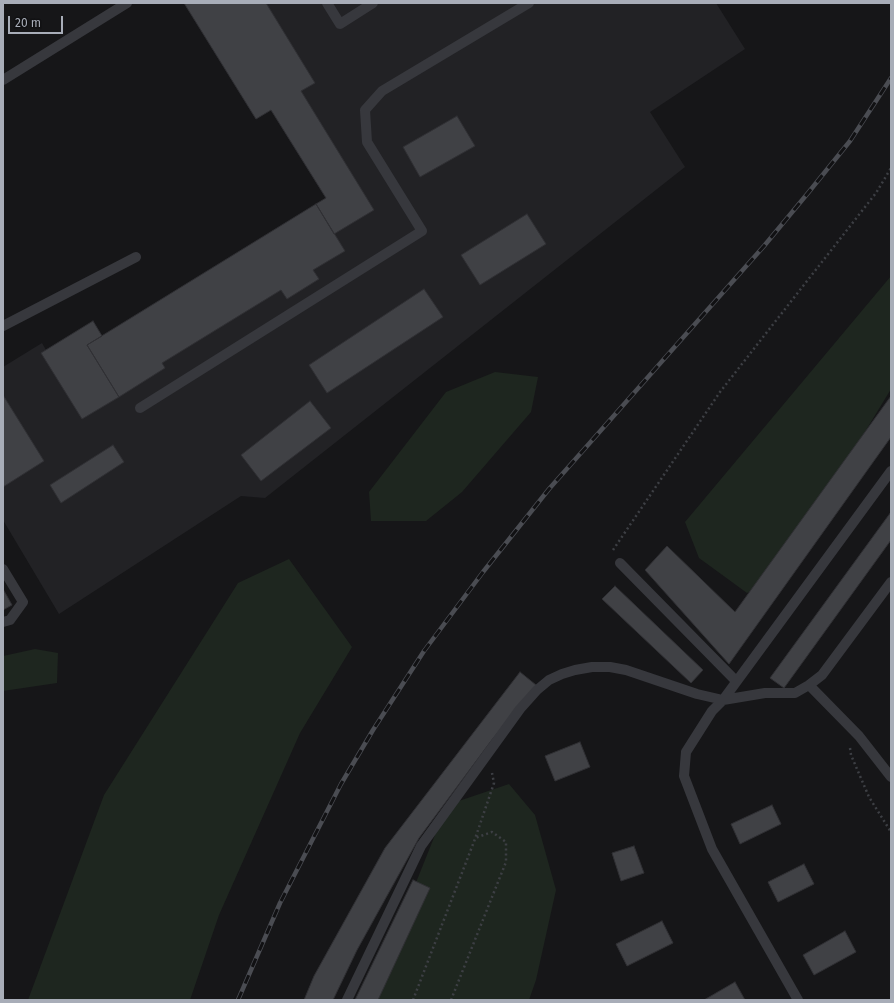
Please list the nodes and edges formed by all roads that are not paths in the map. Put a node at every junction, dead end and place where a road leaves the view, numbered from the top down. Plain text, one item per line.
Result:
1 (127, 3) edge
2 (327, 3) edge
3 (373, 3) edge
4 (529, 3) edge
5 (3, 80) edge
6 (136, 257) dead end
7 (3, 326) edge
8 (140, 408) dead end
9 (891, 471) edge
10 (620, 563) road end
11 (3, 569) edge
12 (891, 582) edge
13 (3, 622) edge
14 (736, 681) junction
15 (810, 685) junction
16 (722, 700) junction
17 (891, 778) edge
18 (348, 1000) edge
19 (798, 1000) edge

1 - 5 lane
2 - 3 lane
4 - 8 lane
6 - 7 lane
9 - 14 lane
10 - 14 lane
11 - 13 lane
12 - 15 lane
14 - 16 lane
15 - 16 lane
15 - 17 lane
16 - 18 lane
16 - 19 lane

